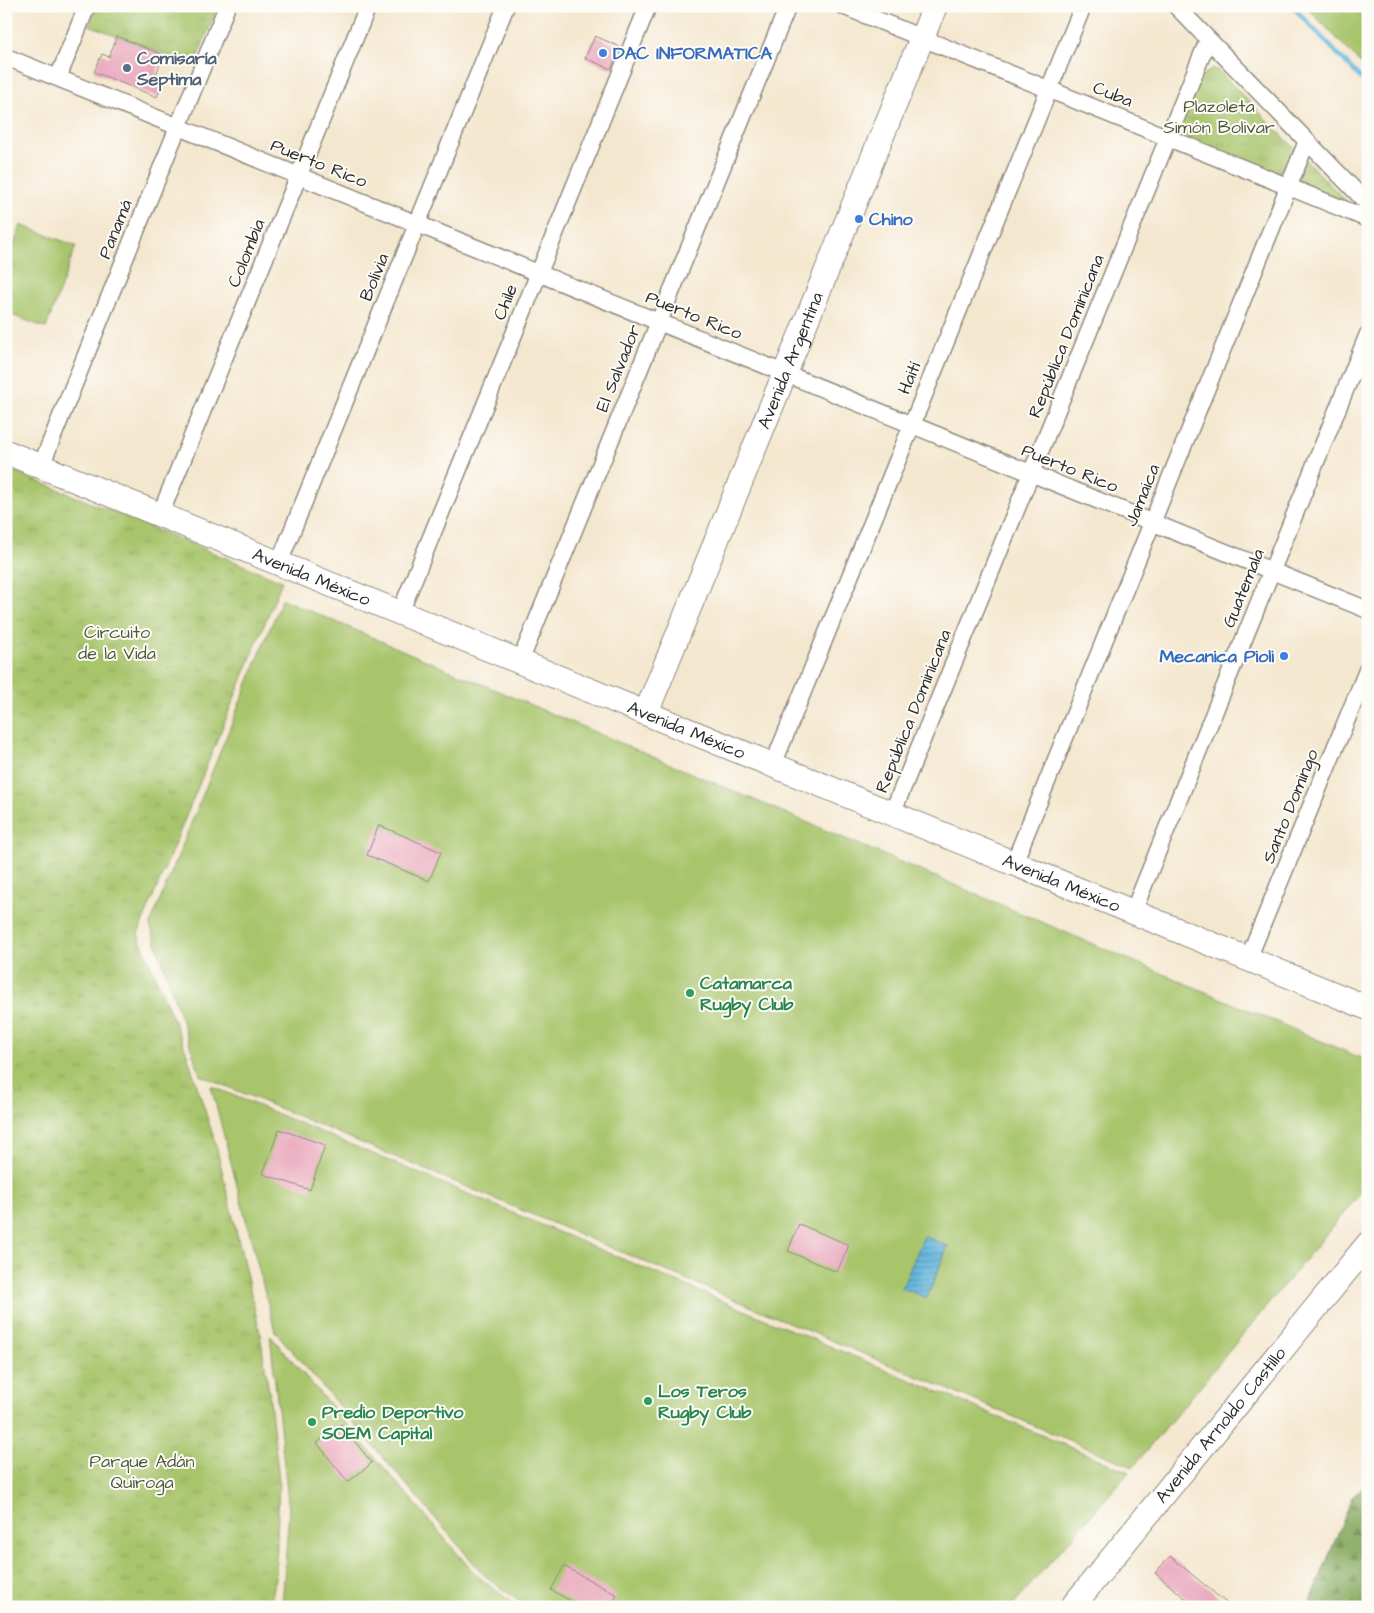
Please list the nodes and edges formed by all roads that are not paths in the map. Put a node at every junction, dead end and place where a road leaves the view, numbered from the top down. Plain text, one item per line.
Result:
1 (87, 6) edge
2 (227, 6) edge
3 (368, 6) edge
4 (506, 6) edge
5 (648, 6) edge
6 (788, 6) edge
7 (843, 6) edge
8 (935, 6) edge
9 (1083, 6) edge
10 (1176, 6) edge
11 (922, 38) junction
12 (1208, 40) junction
13 (6, 57) edge
14 (58, 78) junction
15 (1049, 90) junction
16 (178, 127) junction
17 (1168, 138) junction
18 (1307, 141) junction
19 (299, 176) junction
20 (1288, 187) junction
21 (1368, 204) edge
22 (1368, 219) edge
23 (417, 224) junction
24 (539, 274) junction
25 (658, 322) junction
26 (1368, 334) edge
27 (784, 374) junction
28 (911, 425) junction
29 (6, 452) edge
30 (40, 466) junction
31 (1031, 474) junction
32 (160, 515) junction
33 (1152, 523) junction
34 (279, 564) junction
35 (1271, 571) junction
36 (1368, 610) edge
37 (400, 613) junction
38 (520, 662) junction
39 (1368, 668) edge
40 (646, 713) junction
41 (773, 765) junction
42 (892, 814) junction
43 (1014, 863) junction
44 (1133, 912) junction
45 (1248, 959) junction
46 (1367, 1005) edge
47 (1368, 1244) edge
48 (1072, 1607) edge

1 - 14 street
2 - 16 street, Panamá
3 - 19 street, Colombia
4 - 23 street, Bolivia
5 - 24 street, Chile
6 - 25 street, El Salvador
7 - 11 street, Cuba
8 - 11 main road, Avenida Argentina
9 - 15 street, Haití
10 - 12 street
11 - 15 street, Cuba
11 - 27 main road, Avenida Argentina
12 - 17 street, República Dominicana
12 - 18 street
13 - 14 street, Puerto Rico
14 - 16 street, Puerto Rico
15 - 17 street, Cuba
15 - 28 street, Haití
16 - 19 street, Puerto Rico
16 - 30 street, Panamá
17 - 20 street, Cuba
17 - 31 street, República Dominicana
18 - 20 street, Jamaica
18 - 21 street
19 - 23 street, Puerto Rico
19 - 32 street, Colombia
20 - 22 street, Cuba
20 - 33 street, Jamaica
23 - 24 street, Puerto Rico
23 - 34 street, Bolivia
24 - 25 street, Puerto Rico
24 - 37 street, Chile
25 - 27 street, Puerto Rico
25 - 38 street, El Salvador
26 - 35 street, Guatemala
27 - 28 street, Puerto Rico
27 - 40 main road, Avenida Argentina
28 - 31 street, Puerto Rico
28 - 41 street, Haití
29 - 30 main road, Avenida México
30 - 32 main road, Avenida México
31 - 33 street, Puerto Rico
31 - 42 street, República Dominicana
32 - 34 main road, Avenida México
33 - 35 street, Puerto Rico
33 - 43 street, Jamaica
34 - 37 main road, Avenida México
35 - 36 street, Puerto Rico
35 - 44 street, Guatemala
37 - 38 main road, Avenida México
38 - 40 main road, Avenida México
39 - 45 street, Santo Domingo
40 - 41 main road, Avenida México
41 - 42 main road, Avenida México
42 - 43 main road, Avenida México
43 - 44 main road, Avenida México
44 - 45 main road, Avenida México
45 - 46 main road, Avenida México
47 - 48 main road, Avenida Arnoldo Castillo

